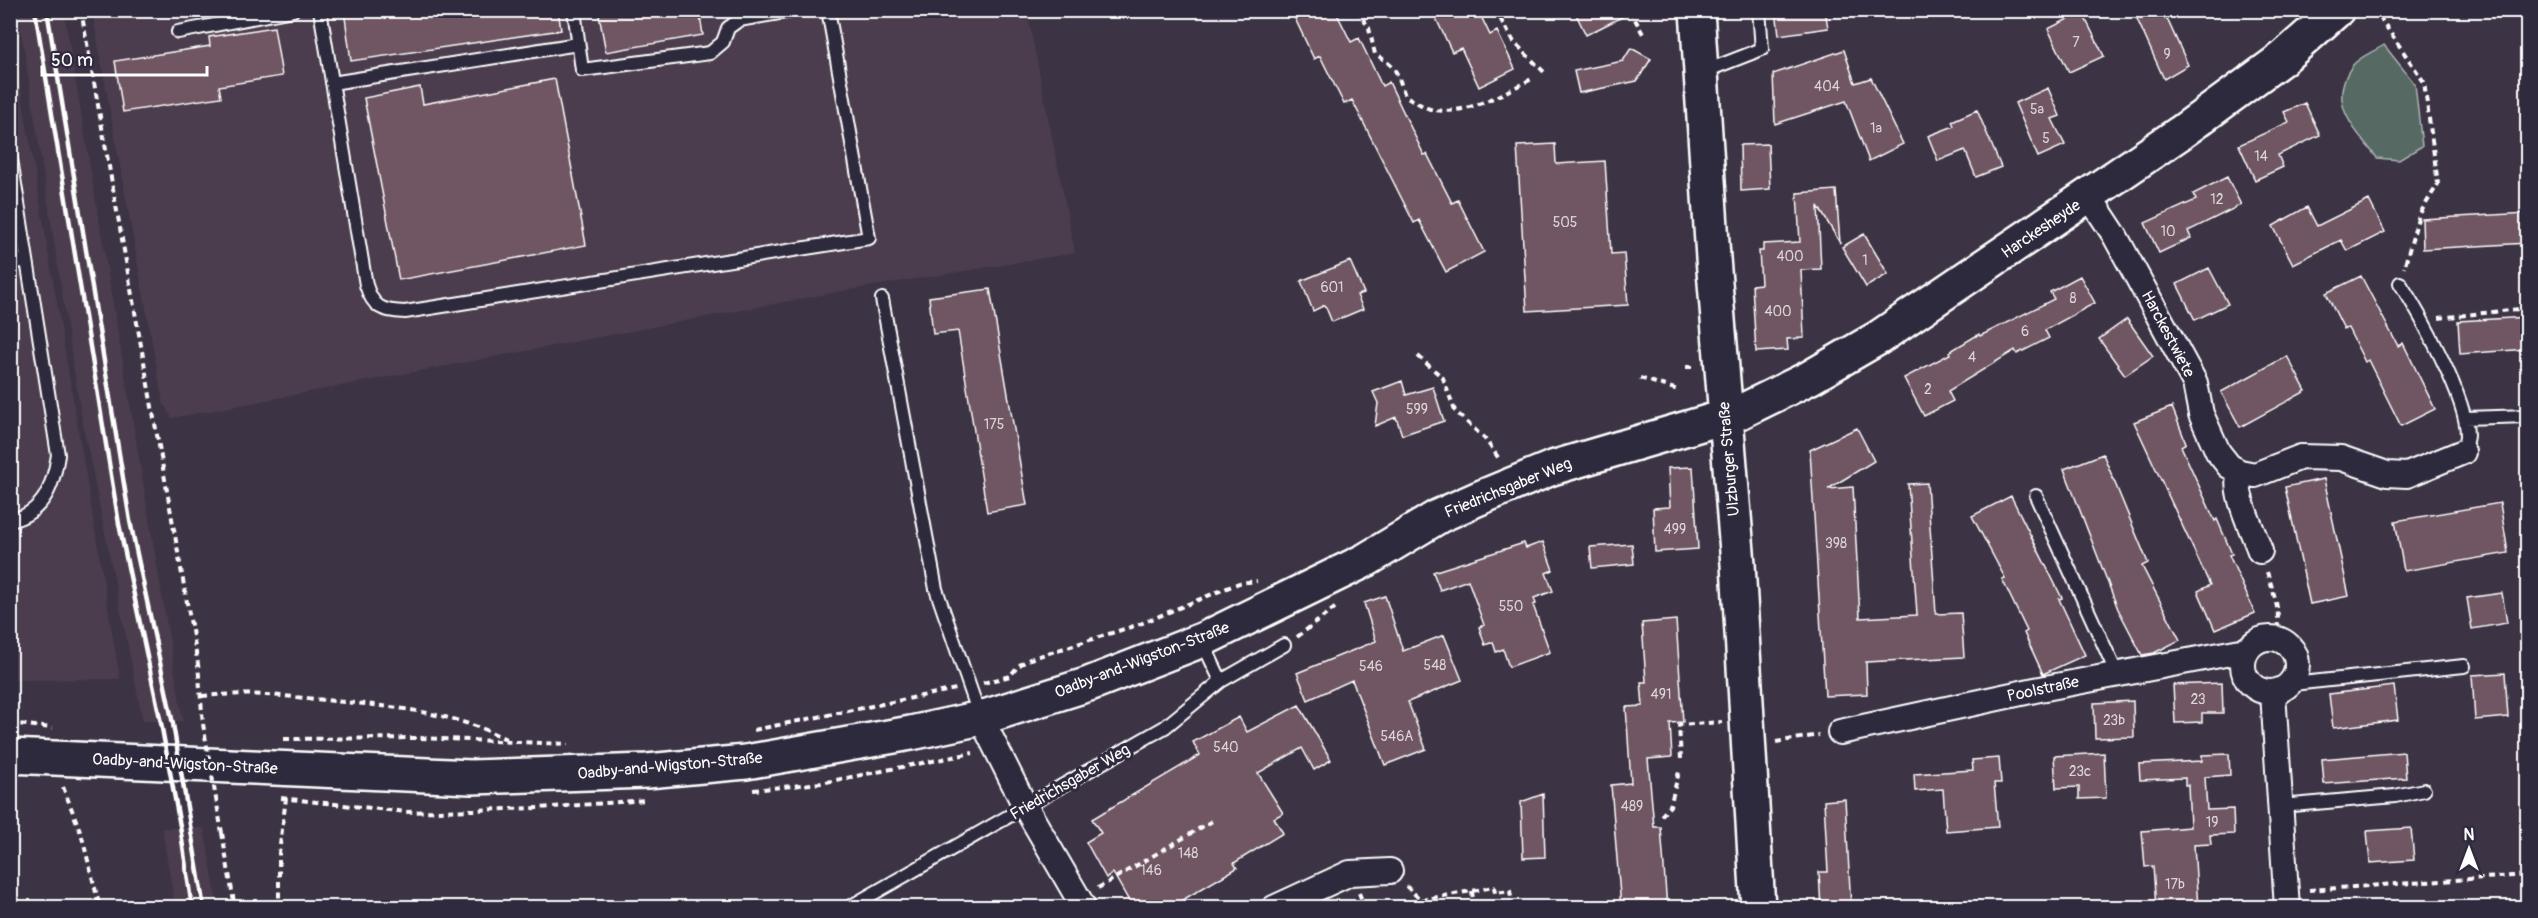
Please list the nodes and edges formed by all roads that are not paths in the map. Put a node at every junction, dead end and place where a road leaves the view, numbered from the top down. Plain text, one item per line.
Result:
1 (293, 10) edge
2 (320, 10) edge
3 (574, 10) edge
4 (797, 10) edge
5 (828, 10) edge
6 (1697, 10) edge
7 (1759, 10) edge
8 (2337, 10) edge
9 (178, 32) dead end
10 (578, 44) junction
11 (1702, 72) junction
12 (332, 83) junction
13 (10, 153) edge
14 (2089, 196) junction
15 (27, 260) junction
16 (10, 263) edge
17 (2400, 283) road end
18 (882, 299) dead end
19 (1726, 416) junction
20 (2528, 416) edge
21 (2465, 418) junction
22 (2463, 452) joint
23 (2240, 472) junction
24 (2036, 496) dead end
25 (10, 520) edge
26 (2260, 551) road end
27 (1302, 591) joint
28 (1202, 640) junction
29 (1284, 645) dead end
30 (2246, 650) junction
31 (2464, 666) dead end
32 (2117, 674) junction
33 (1221, 681) junction
34 (2282, 689) junction
35 (981, 718) junction
36 (1840, 732) road end
37 (10, 756) edge
38 (2424, 790) dead end
39 (2281, 806) junction
40 (1026, 808) junction
41 (1390, 871) road end
42 (2287, 900) edge
43 (1082, 903) edge
44 (848, 908) edge
45 (1274, 908) edge
46 (1758, 908) edge

1 - 9 lane
2 - 12 lane
3 - 10 lane
4 - 10 lane
5 - 12 lane
6 - 11 main road, Ulzburger Straße
7 - 11 lane
8 - 14 main road, Harckesheyde
10 - 12 lane
11 - 19 main road, Ulzburger Straße
13 - 15 lane
14 - 19 main road, Harckesheyde
14 - 23 street, Harckestwiete
15 - 16 lane
15 - 25 lane
17 - 21 lane
18 - 35 lane
19 - 27 main road, Friedrichsgaber Weg
19 - 46 main road, Ulzburger Straße
20 - 21 lane
21 - 22 lane
22 - 23 street
23 - 26 street
24 - 32 lane
27 - 28 main road, Oadby-and-Wigston-Straße
28 - 33 lane
28 - 35 main road, Oadby-and-Wigston-Straße
29 - 33 lane, Friedrichsgaber Weg
30 - 32 street, Poolstraße
30 - 34 street
30 - 34 street, Poolstraße
31 - 34 lane
32 - 36 street, Poolstraße
33 - 40 lane, Friedrichsgaber Weg
34 - 39 street
35 - 37 main road, Oadby-and-Wigston-Straße
35 - 40 street
38 - 39 lane
39 - 42 street
40 - 43 street
40 - 44 lane, Friedrichsgaber Weg
41 - 45 street

